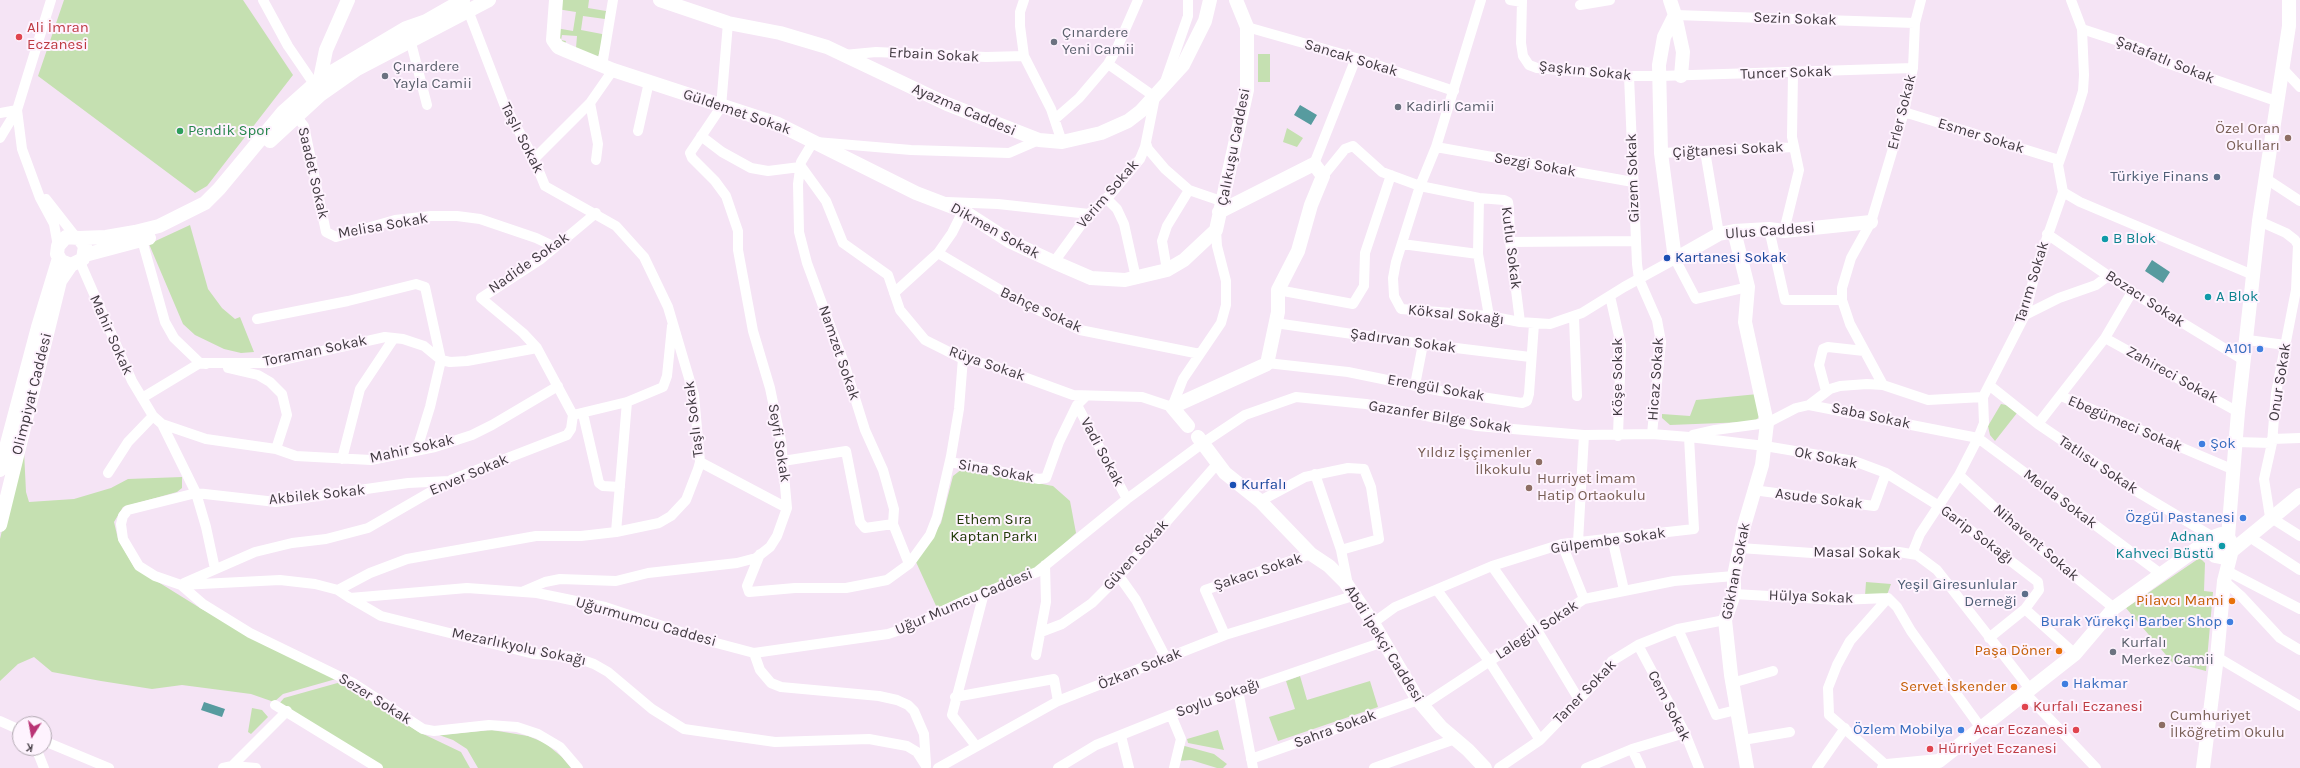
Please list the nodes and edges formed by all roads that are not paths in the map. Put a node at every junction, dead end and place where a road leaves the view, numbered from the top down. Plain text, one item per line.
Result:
1 (51, 0) edge
2 (263, 0) edge
3 (348, 0) edge
4 (489, 0) edge
5 (556, 0) edge
6 (613, 0) edge
7 (660, 0) edge
8 (1024, 0) edge
9 (1138, 0) edge
10 (1188, 0) edge
11 (1210, 0) edge
12 (1236, 0) edge
13 (1481, 0) edge
14 (1510, 0) edge
15 (1610, 0) edge
16 (1670, 0) edge
17 (1921, 0) edge
18 (2071, 0) edge
19 (2289, 0) edge
20 (1522, 1) edge
21 (465, 4) edge
22 (1580, 5) dead end
23 (1675, 15) junction
24 (728, 22) junction
25 (1915, 23) junction
26 (1246, 27) junction
27 (406, 28) junction
28 (2082, 29) junction
29 (411, 42) junction
30 (843, 55) junction
31 (1024, 56) junction
32 (1356, 58) junction
33 (1108, 64) junction
34 (608, 68) junction
35 (1913, 68) junction
36 (2283, 69) junction
37 (1793, 73) junction
38 (1629, 76) junction
39 (1660, 76) junction
40 (1681, 76) junction
41 (317, 81) junction
42 (649, 82) junction
43 (2300, 87) edge
44 (1454, 91) junction
45 (1159, 93) junction
46 (2276, 102) junction
47 (590, 103) junction
48 (428, 105) dead end
49 (721, 107) junction
50 (17, 110) junction
51 (1904, 112) junction
52 (0, 114) edge
53 (296, 116) junction
54 (1055, 119) junction
55 (638, 131) dead end
56 (701, 136) junction
57 (0, 138) edge
58 (1039, 140) junction
59 (816, 142) junction
60 (1062, 142) junction
61 (1146, 143) junction
62 (1436, 147) junction
63 (1794, 147) junction
64 (1704, 151) junction
65 (1661, 153) junction
66 (534, 159) junction
67 (596, 160) dead end
68 (2059, 160) junction
69 (1314, 164) junction
70 (800, 166) junction
71 (1391, 175) junction
72 (1324, 176) junction
73 (2265, 178) junction
74 (1633, 182) junction
75 (1420, 186) junction
76 (36, 187) junction
77 (1189, 190) junction
78 (2063, 192) junction
79 (1106, 198) junction
80 (1479, 198) junction
81 (940, 201) junction
82 (2300, 201) edge
83 (1220, 207) junction
84 (963, 211) junction
85 (596, 214) junction
86 (1089, 214) junction
87 (2259, 221) junction
88 (1871, 222) junction
89 (1769, 229) junction
90 (1216, 230) junction
91 (1734, 231) junction
92 (1784, 231) junction
93 (326, 232) joint
94 (1719, 234) junction
95 (2048, 234) junction
96 (77, 238) junction
97 (142, 240) junction
98 (1636, 241) junction
99 (1510, 242) junction
100 (1402, 244) junction
101 (555, 247) junction
102 (938, 253) junction
103 (1478, 254) junction
104 (70, 257) junction
105 (1675, 259) junction
106 (1054, 262) junction
107 (1167, 270) junction
108 (2253, 275) junction
109 (2108, 276) junction
110 (1136, 278) junction
111 (1639, 279) junction
112 (1748, 287) junction
113 (1278, 290) junction
114 (2132, 292) junction
115 (2298, 292) edge
116 (894, 293) junction
117 (1610, 296) junction
118 (1842, 300) junction
119 (2025, 315) junction
120 (1489, 316) junction
121 (1574, 316) junction
122 (257, 319) dead end
123 (672, 322) junction
124 (1520, 322) junction
125 (1275, 323) junction
126 (1534, 324) junction
127 (394, 338) junction
128 (2105, 338) junction
129 (2248, 340) junction
130 (1422, 344) junction
131 (2285, 345) junction
132 (537, 348) junction
133 (1864, 351) junction
134 (1200, 354) junction
135 (1530, 357) junction
136 (963, 358) junction
137 (441, 360) junction
138 (2245, 361) junction
139 (200, 362) junction
140 (1267, 363) junction
141 (1415, 385) junction
142 (1883, 385) junction
143 (1989, 385) junction
144 (558, 386) junction
145 (1826, 391) junction
146 (1086, 396) junction
147 (1577, 396) dead end
148 (2060, 396) junction
149 (1983, 397) junction
150 (142, 398) junction
151 (627, 402) junction
152 (1077, 405) junction
153 (1809, 405) junction
154 (1172, 407) junction
155 (2238, 412) junction
156 (578, 415) junction
157 (153, 416) junction
158 (1767, 423) junction
159 (162, 424) junction
160 (2038, 424) junction
161 (1652, 434) junction
162 (1584, 435) junction
163 (1618, 436) junction
164 (1689, 436) junction
165 (1978, 438) junction
166 (2300, 438) edge
167 (1200, 440) junction
168 (2272, 441) junction
169 (2236, 442) junction
170 (1765, 446) junction
171 (276, 449) junction
172 (417, 449) junction
173 (342, 459) junction
174 (783, 461) junction
175 (700, 462) junction
176 (950, 462) junction
177 (1218, 463) junction
178 (0, 470) edge
179 (2234, 470) junction
180 (108, 473) dead end
181 (1886, 473) junction
182 (1315, 474) junction
183 (1959, 475) junction
184 (449, 481) junction
185 (620, 487) junction
186 (4, 490) edge
187 (1753, 490) junction
188 (196, 493) junction
189 (2300, 495) edge
190 (1127, 499) junction
191 (1260, 501) junction
192 (1939, 506) junction
193 (787, 508) junction
194 (2270, 517) junction
195 (893, 524) junction
196 (0, 525) edge
197 (616, 532) junction
198 (2248, 536) junction
199 (2300, 536) edge
200 (1612, 538) junction
201 (1578, 542) junction
202 (1562, 544) junction
203 (2221, 545) junction
204 (1740, 548) junction
205 (1341, 550) junction
206 (760, 554) junction
207 (1311, 554) junction
208 (1912, 554) junction
209 (909, 564) junction
210 (1045, 565) junction
211 (1492, 566) junction
212 (215, 569) junction
213 (2300, 570) edge
214 (2161, 574) junction
215 (1119, 576) junction
216 (1734, 576) junction
217 (2226, 576) junction
218 (181, 585) junction
219 (338, 590) junction
220 (1437, 590) junction
221 (1624, 590) junction
222 (1351, 591) junction
223 (522, 592) junction
224 (984, 593) junction
225 (1734, 594) junction
226 (350, 598) junction
227 (1888, 598) junction
228 (1584, 599) junction
229 (2114, 608) junction
230 (2025, 609) junction
231 (2300, 609) edge
232 (1725, 620) junction
233 (1373, 623) junction
234 (1678, 629) junction
235 (1537, 630) junction
236 (1041, 632) junction
237 (1225, 635) junction
238 (1989, 638) junction
239 (1383, 642) junction
240 (1638, 645) junction
241 (2300, 650) edge
242 (754, 653) junction
243 (2075, 654) junction
244 (1036, 655) dead end
245 (2217, 657) junction
246 (1166, 658) junction
247 (1489, 662) junction
248 (1773, 671) dead end
249 (1732, 683) junction
250 (1238, 690) junction
251 (2028, 692) junction
252 (955, 697) junction
253 (1578, 698) junction
254 (1058, 701) junction
255 (1420, 702) junction
256 (275, 705) dead end
257 (2300, 706) edge
258 (1736, 710) junction
259 (287, 711) junction
260 (1171, 715) junction
261 (0, 721) edge
262 (12, 726) edge
263 (1845, 728) junction
264 (1981, 728) junction
265 (1790, 732) dead end
266 (1685, 733) junction
267 (1121, 736) junction
268 (1455, 739) junction
269 (1540, 740) junction
270 (1743, 740) junction
271 (52, 744) edge
272 (976, 746) junction
273 (1632, 749) junction
274 (39, 756) edge
275 (1252, 763) edge
276 (1942, 764) edge
277 (228, 767) edge
278 (926, 767) edge
279 (1885, 767) edge
280 (44, 768) edge
281 (109, 768) edge
282 (256, 768) edge
283 (378, 768) edge
284 (578, 768) edge
285 (938, 768) edge
286 (1059, 768) edge
287 (1129, 768) edge
288 (1174, 768) edge
289 (1374, 768) edge
290 (1485, 768) edge
291 (1499, 768) edge
292 (1586, 768) edge
293 (1641, 768) edge
294 (1698, 768) edge
295 (1746, 768) edge
296 (1817, 768) edge
297 (2096, 768) edge
298 (2203, 768) edge

1 - 50 street
2 - 41 street
3 - 41 street
4 - 21 street
5 - 34 street, Güldemet Sokak
6 - 34 street
7 - 24 street, Ayazma Caddesi
8 - 31 street
9 - 33 street
10 - 45 street, Verim Sokak
11 - 45 street, Ayazma Caddesi
12 - 26 street, Çalıkuşu Caddesi
13 - 44 street, Köksal Sokağı
14 - 20 street
15 - 22 street
16 - 23 street
17 - 25 street, Erler Sokak
18 - 28 street
19 - 36 street
20 - 38 street, Şaşkın Sokak
21 - 27 street
21 - 29 street
21 - 66 street, Taşlı Sokak
23 - 25 street, Sezin Sokak
23 - 39 street
23 - 40 street
24 - 30 street, Ayazma Caddesi
24 - 49 street
25 - 35 street, Erler Sokak
26 - 32 street, Sancak Sokak
26 - 83 street, Çalıkuşu Caddesi
27 - 29 street
27 - 41 street
28 - 46 street, Şatafatlı Sokak
28 - 68 street
29 - 48 street
29 - 53 street
30 - 31 street, Erbain Sokak
30 - 58 street, Ayazma Caddesi
31 - 54 street
32 - 44 street, Sancak Sokak
32 - 69 street
33 - 45 street
33 - 54 street
34 - 42 street, Güldemet Sokak
34 - 47 street
35 - 37 street, Tuncer Sokak
35 - 51 street, Erler Sokak
36 - 43 street
36 - 46 street
37 - 40 street, Tuncer Sokak
37 - 63 street
38 - 39 street, Şaşkın Sokak
38 - 74 street, Gizem Sokak
39 - 40 street, Tuncer Sokak
39 - 65 street
41 - 96 street
42 - 49 street, Güldemet Sokak
42 - 55 street
44 - 62 street, Köksal Sokağı
45 - 60 street, Ayazma Caddesi
45 - 61 street, Verim Sokak
46 - 73 street
47 - 66 street
47 - 67 street
49 - 56 street, Seyfi Sokak
49 - 59 street, Güldemet Sokak
50 - 52 street
50 - 57 street
50 - 76 street
51 - 68 street, Esmer Sokak
51 - 88 street, Erler Sokak
53 - 93 street, Saadet Sokak
53 - 97 street
54 - 60 street
56 - 70 street
56 - 174 street, Seyfi Sokak
58 - 59 street, Güldemet Sokak
58 - 60 street, Ayazma Caddesi
59 - 70 street, Namzet Sokak
59 - 81 street, Dikmen Sokak
61 - 77 street
61 - 79 street, Verim Sokak
62 - 74 street, Sezgi Sokak
62 - 75 street, Köksal Sokağı
63 - 64 street, Çiğtanesi Sokak
63 - 92 street
64 - 65 street, Çiğtanesi Sokak
64 - 94 street
65 - 105 street
66 - 85 street, Taşlı Sokak
68 - 78 street
69 - 72 street
69 - 83 street, Çalıkuşu Caddesi
70 - 116 street, Rüya Sokak
70 - 195 street, Namzet Sokak
71 - 72 street
71 - 75 street
71 - 113 street
72 - 113 street
73 - 82 street
73 - 87 street
74 - 98 street, Gizem Sokak
75 - 80 street
75 - 100 street, Köksal Sokağı
76 - 96 street
76 - 104 street, Mahir Sokak
77 - 83 street
77 - 107 street
78 - 95 street, Tarım Sokak
78 - 108 street
79 - 86 street, Verim Sokak
79 - 110 street
80 - 99 street, Kutlu Sokak
80 - 103 street
81 - 84 street, Dikmen Sokak
81 - 86 street
83 - 90 street
84 - 102 street
84 - 106 street, Dikmen Sokak
85 - 101 street, Nadide Sokak
85 - 123 street, Taşlı Sokak
86 - 106 street, Verim Sokak
87 - 108 street
87 - 115 street, Onur Sokak
88 - 92 street, Ulus Caddesi
88 - 118 street, Erler Sokak
89 - 91 street, Ulus Caddesi
89 - 92 street, Ulus Caddesi
89 - 118 street
90 - 107 street, Dikmen Sokak
90 - 134 street
91 - 94 street, Ulus Caddesi
91 - 112 street, Gökhan Sokak
93 - 101 street, Melisa Sokak
94 - 105 street, Ulus Caddesi
95 - 109 street, Bozacı Sokak
95 - 119 street, Tarım Sokak
96 - 104 street
96 - 104 street
97 - 104 street
97 - 139 street
98 - 99 street
98 - 111 street, Gizem Sokak
99 - 124 street, Kutlu Sokak
100 - 103 street
100 - 120 street, Köksal Sokağı
101 - 132 street, Nadide Sokak
102 - 116 street
102 - 134 street, Bahçe Sokak
103 - 120 street
104 - 150 street, Mahir Sokak
104 - 178 street, Olimpiyat Caddesi
104 - 186 street, Olimpiyat Caddesi
105 - 111 street, Köksal Sokağı
105 - 112 street
106 - 110 street, Dikmen Sokak
107 - 110 street, Dikmen Sokak
108 - 129 street
109 - 114 street, Bozacı Sokak
109 - 119 street
111 - 117 street, Köksal Sokağı
111 - 161 street, Hicaz Sokak
112 - 158 street, Gökhan Sokak
113 - 125 street
114 - 128 street
114 - 138 street, Bozacı Sokak
115 - 131 street, Onur Sokak
116 - 136 street, Rüya Sokak
117 - 121 street, Köksal Sokağı
117 - 163 street, Köşe Sokak
118 - 133 street
119 - 143 street, Tarım Sokak
120 - 124 street, Köksal Sokağı
121 - 126 street, Köksal Sokağı
121 - 147 street
122 - 137 street
123 - 151 street
123 - 175 street, Taşlı Sokak
124 - 126 street, Köksal Sokağı
125 - 130 street, Şadırvan Sokak
125 - 140 street
126 - 135 street, Erengül Sokak
127 - 137 street, Toraman Sokak
127 - 139 street, Toraman Sokak
127 - 173 street
128 - 148 street
128 - 155 street, Zahireci Sokak
129 - 131 street
129 - 138 street
130 - 135 street, Şadırvan Sokak
130 - 141 street
131 - 168 street, Onur Sokak
132 - 137 street
132 - 144 street
133 - 142 street
133 - 145 street
134 - 154 street
135 - 141 street, Erengül Sokak
136 - 146 street, Rüya Sokak
136 - 176 street
137 - 172 street
138 - 155 street
139 - 150 street
139 - 171 street
140 - 141 street, Erengül Sokak
140 - 154 street
142 - 145 street
142 - 149 street
143 - 149 street, Tarım Sokak
143 - 160 street, Tatlısu Sokak
144 - 156 street
144 - 172 street, Mahir Sokak
145 - 153 street
146 - 152 street, Sina Sokak
146 - 154 street, Rüya Sokak
148 - 160 street
148 - 179 street, Ebegümeci Sokak
149 - 165 street, Tarım Sokak
150 - 157 street, Mahir Sokak
151 - 156 street
151 - 185 street
152 - 176 street, Sina Sokak
152 - 190 street, Vadi Sokak
153 - 158 street, Saba Sokak
153 - 165 street, Saba Sokak
154 - 167 street, Abdi İpekçi Caddesi
155 - 169 street
156 - 184 street, Enver Sokak
156 - 185 street
157 - 159 street, Mahir Sokak
157 - 180 street
158 - 164 street, Saba Sokak
158 - 170 street, Gökhan Sokak
159 - 171 street, Mahir Sokak
159 - 188 street, Mahir Sokak
160 - 203 street, Tatlısu Sokak
161 - 163 street, Gazanfer Bilge Sokak
161 - 164 street, Gazanfer Bilge Sokak
162 - 163 street, Gazanfer Bilge Sokak
162 - 167 street, Gazanfer Bilge Sokak
162 - 201 street
164 - 170 street, Ok Sokak
164 - 200 street, Gülpembe Sokak
165 - 183 street, Tarım Sokak
165 - 214 street, Melda Sokak
166 - 168 street
167 - 177 street, Abdi İpekçi Caddesi
167 - 190 street, Uğur Mumcu Caddesi
168 - 169 street
168 - 194 street, Onur Sokak
169 - 179 street
170 - 181 street, Ok Sokak
170 - 187 street, Gökhan Sokak
171 - 173 street, Mahir Sokak
172 - 173 street, Mahir Sokak
174 - 193 street, Seyfi Sokak
174 - 195 street
175 - 193 street
175 - 197 street, Taşlı Sokak
176 - 209 street
177 - 191 street, Abdi İpekçi Caddesi
177 - 215 street, Güven Sokak
179 - 203 street
181 - 187 street, Asude Sokak
181 - 192 street, Garip Sokağı
182 - 191 street
182 - 205 street
182 - 205 street
183 - 192 street, Tarım Sokak
183 - 229 street, Nihavent Sokak
184 - 188 street, Akbilek Sokak
184 - 212 street, Enver Sokak
185 - 197 street
186 - 196 street, Olimpiyat Caddesi
187 - 204 street, Gökhan Sokak
188 - 212 street
188 - 218 street, Akbilek Sokak
189 - 194 street
190 - 210 street, Uğur Mumcu Caddesi
191 - 207 street, Abdi İpekçi Caddesi
192 - 208 street, Tarım Sokak
192 - 230 street, Garip Sokağı
193 - 206 street, Seyfi Sokak
194 - 198 street
194 - 199 street
195 - 209 street, Namzet Sokak
197 - 219 street, Taşlı Sokak
198 - 203 street
198 - 213 street
200 - 201 street, Gülpembe Sokak
200 - 221 street
201 - 202 street, Gülpembe Sokak
202 - 211 street, Gülpembe Sokak
202 - 228 street
203 - 214 street
203 - 217 street
204 - 208 street, Masal Sokak
204 - 216 street, Gökhan Sokak
205 - 222 street
206 - 209 street
206 - 223 street, Seyfi Sokak
207 - 222 street, Abdi İpekçi Caddesi
207 - 237 street, Şakacı Sokak
208 - 238 street, Masal Sokak
210 - 224 street, Uğur Mumcu Caddesi
210 - 236 street
211 - 220 street, Gülpembe Sokak
211 - 235 street
212 - 218 street, Enver Sokak
214 - 229 street
215 - 236 street, Güven Sokak
215 - 246 street
216 - 221 street, Lalegül Sokak
216 - 225 street, Gökhan Sokak
217 - 231 street
217 - 241 street
217 - 245 street
218 - 219 street
218 - 284 street, Sezer Sokak
219 - 226 street
220 - 233 street, Gülpembe Sokak
220 - 247 street
221 - 228 street, Lalegül Sokak
222 - 233 street, Abdi İpekçi Caddesi
222 - 237 street, Özkan Sokak
223 - 226 street, Uğurmumcu Caddesi
223 - 242 street, Uğurmumcu Caddesi
224 - 242 street, Uğur Mumcu Caddesi
224 - 252 street
225 - 227 street, Hülya Sokak
225 - 232 street, Gökhan Sokak
226 - 278 street, Mezarlıkyolu Sokağı
227 - 263 street
227 - 264 street
228 - 235 street, Lalegül Sokak
229 - 243 street
230 - 238 street, Garip Sokağı
230 - 243 street
232 - 234 street, Taner Sokak
232 - 249 street, Gökhan Sokak
233 - 239 street, Abdi İpekçi Caddesi
234 - 240 street, Taner Sokak
234 - 258 street
235 - 247 street, Lalegül Sokak
235 - 253 street
236 - 244 street
237 - 246 street, Özkan Sokak
238 - 251 street, Masal Sokak
239 - 250 street, Soylu Sokağı
239 - 255 street, Abdi İpekçi Caddesi
240 - 253 street, Taner Sokak
240 - 266 street, Cem Sokak
242 - 278 street
243 - 251 street
245 - 257 street
245 - 298 street
246 - 254 street, Özkan Sokak
247 - 255 street, Lalegül Sokak
247 - 269 street
248 - 249 street
249 - 258 street, Gökhan Sokak
250 - 260 street, Soylu Sokağı
250 - 275 street
251 - 264 street
251 - 297 street, Masal Sokak
252 - 254 street
252 - 272 street
253 - 269 street, Taner Sokak
254 - 272 street, Özkan Sokak
255 - 268 street, Abdi İpekçi Caddesi
255 - 275 street, Sahra Sokak
256 - 259 street
258 - 270 street, Gökhan Sokak
259 - 277 street
259 - 283 street
260 - 267 street, Soylu Sokağı
260 - 288 street
261 - 262 street
263 - 279 street
263 - 296 street
264 - 276 street
265 - 270 street
266 - 273 street
266 - 294 street, Cem Sokak
267 - 286 street, Soylu Sokağı
267 - 287 street
268 - 289 street
268 - 290 street, Abdi İpekçi Caddesi
269 - 291 street, Taner Sokak
270 - 295 street, Gökhan Sokak
271 - 281 street
272 - 285 street, Özkan Sokak
273 - 292 street
273 - 293 street
274 - 280 street
276 - 279 street
277 - 282 street

